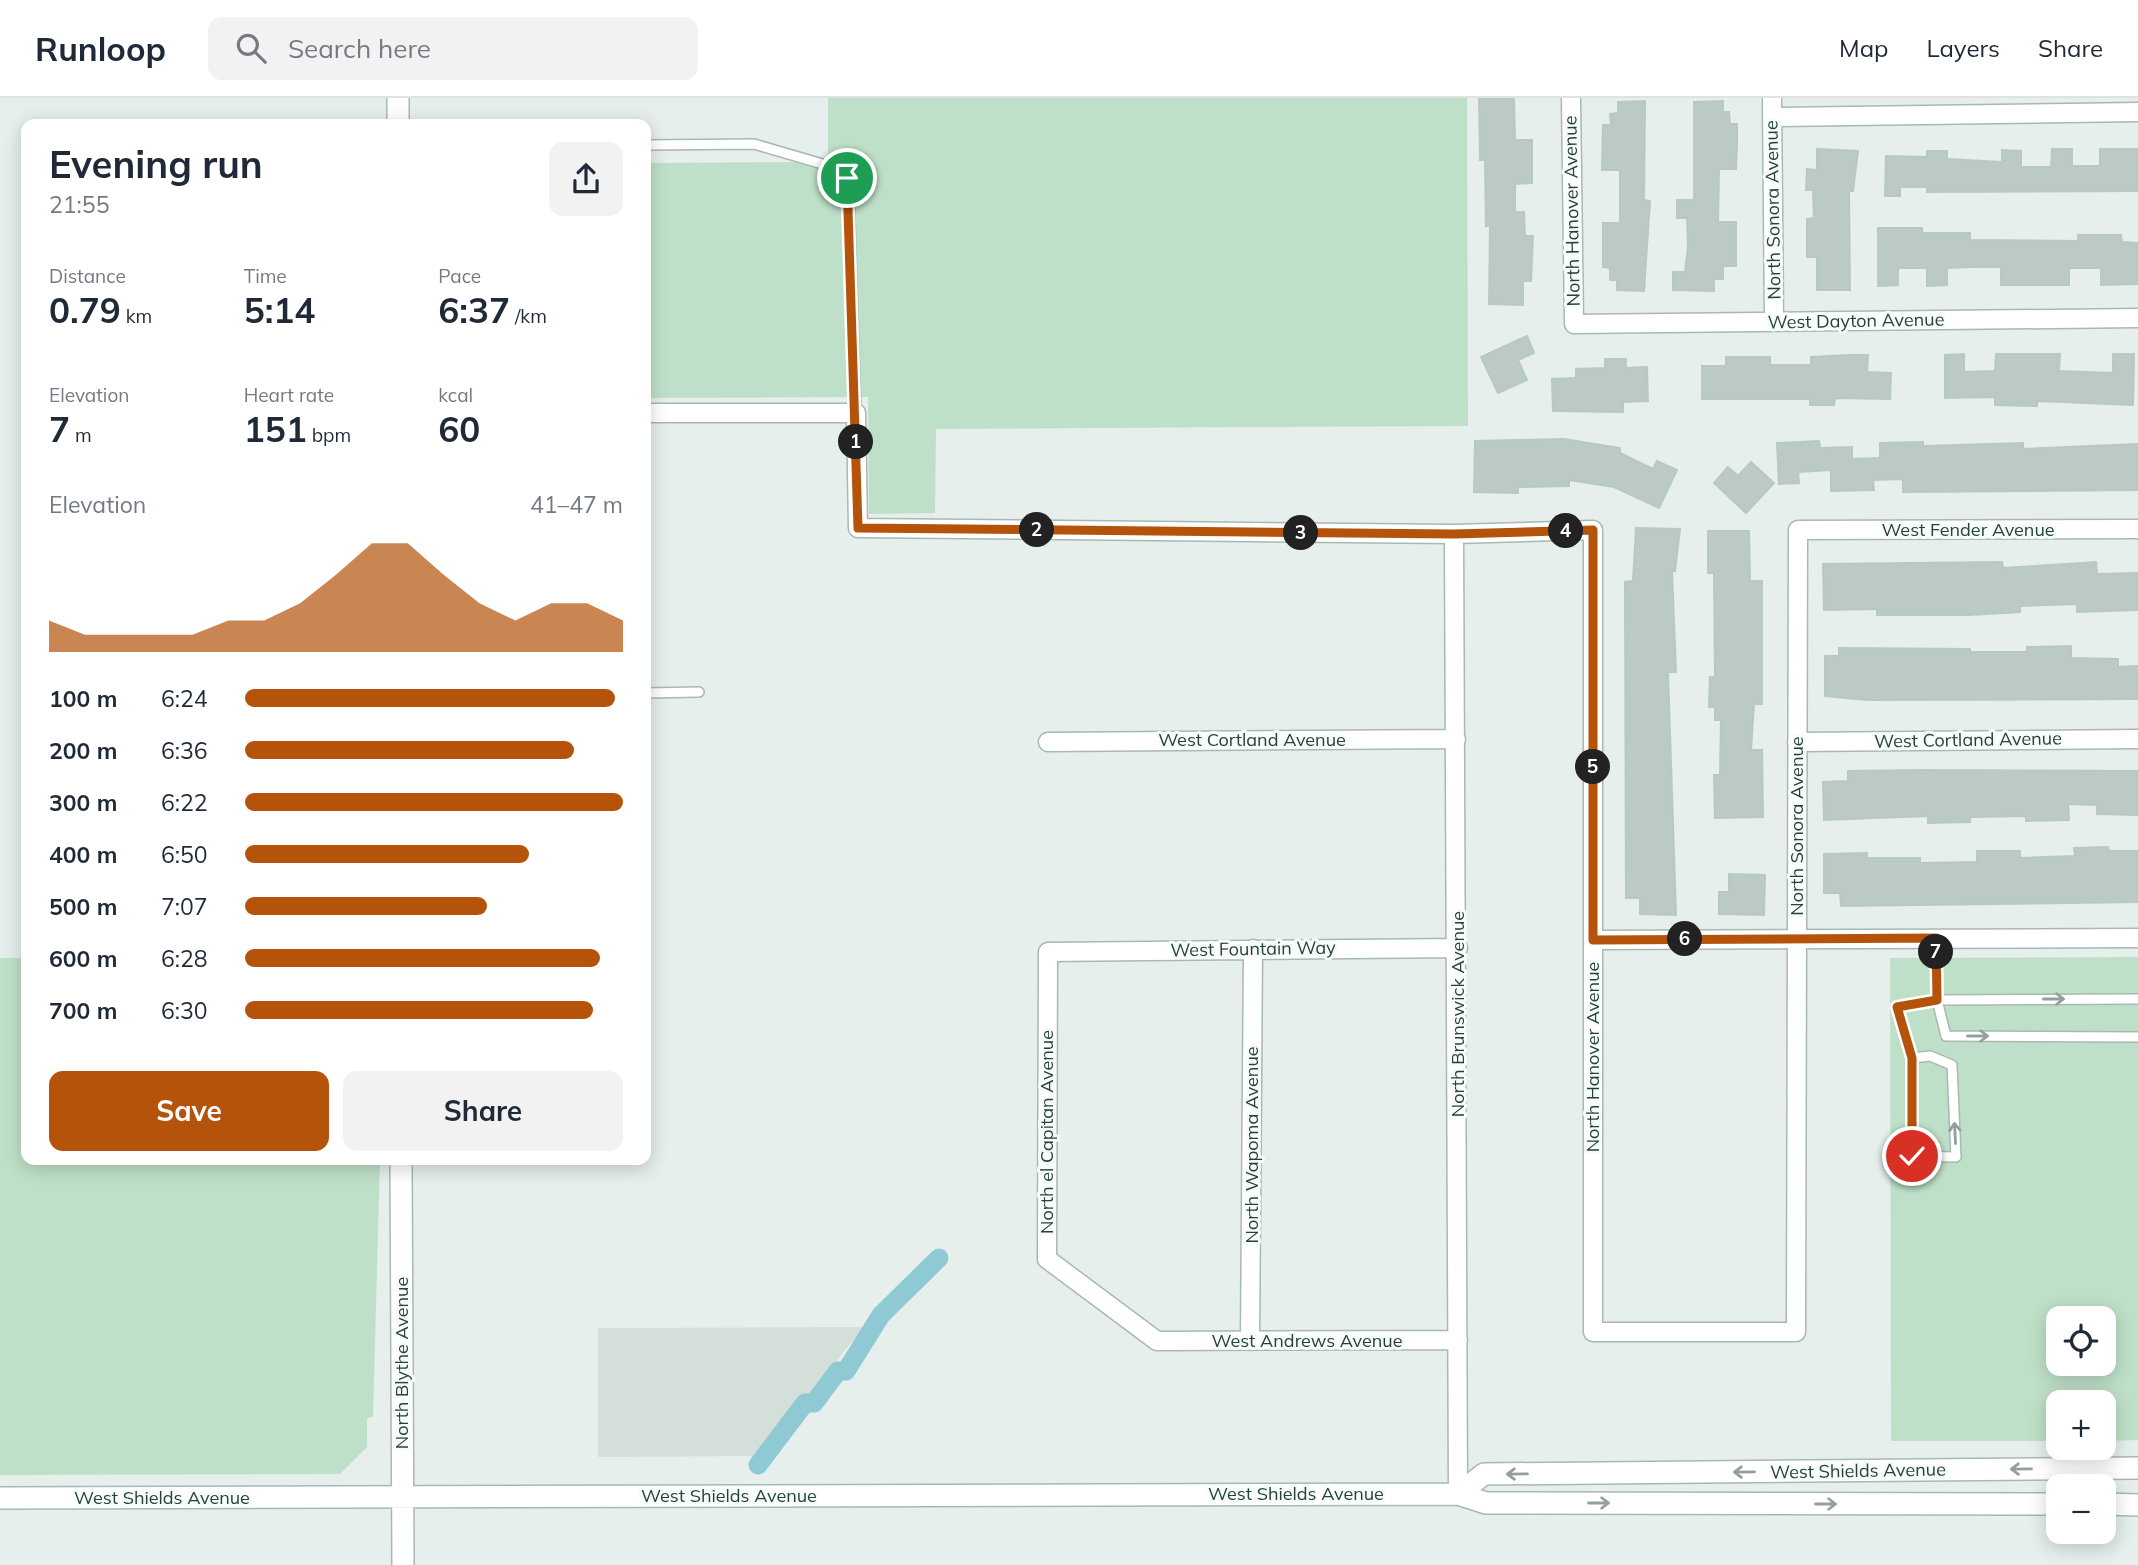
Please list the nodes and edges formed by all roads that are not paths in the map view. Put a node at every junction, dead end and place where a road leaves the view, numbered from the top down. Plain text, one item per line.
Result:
1 (398, 98) edge
2 (1571, 98) edge
3 (1772, 98) edge
4 (1970, 106) edge
5 (2138, 112) edge
6 (1772, 117) junction
7 (398, 119) edge
8 (651, 145) edge
9 (2138, 318) edge
10 (1774, 322) junction
11 (1573, 324) joint
12 (651, 413) edge
13 (856, 413) junction
14 (2138, 529) edge
15 (1798, 530) joint
16 (1454, 534) junction
17 (699, 692) dead end
18 (651, 693) edge
19 (1456, 739) junction
20 (2138, 739) edge
21 (1048, 742) dead end
22 (1797, 742) junction
23 (1797, 938) junction
24 (1936, 938) junction
25 (2138, 938) edge
26 (1593, 940) junction
27 (1458, 948) junction
28 (1253, 949) junction
29 (1048, 952) joint
30 (2138, 999) edge
31 (1937, 1000) junction
32 (2138, 1037) edge
33 (1912, 1058) junction
34 (401, 1165) edge
35 (1593, 1332) joint
36 (1458, 1340) junction
37 (1157, 1341) joint
38 (1250, 1341) junction
39 (2138, 1468) edge
40 (1458, 1494) junction
41 (402, 1497) junction
42 (0, 1498) edge
43 (2046, 1504) edge
44 (2116, 1504) edge
45 (2138, 1504) edge
46 (403, 1565) edge

1 - 7 street
2 - 11 street, North Hanover Avenue
3 - 6 street, North Sonora Avenue
4 - 5 street
4 - 6 street
6 - 10 street, North Sonora Avenue
8 - 13 lane
9 - 10 street, West Dayton Avenue
10 - 11 street, West Dayton Avenue
12 - 13 street
13 - 16 street
14 - 15 street, West Fender Avenue
15 - 22 street, North Sonora Avenue
16 - 19 street, North Brunswick Avenue
16 - 26 street, North Hanover Avenue
17 - 18 lane
19 - 21 street, West Cortland Avenue
19 - 27 street, North Brunswick Avenue
20 - 22 street, West Cortland Avenue
22 - 23 street, North Sonora Avenue
23 - 24 street
23 - 26 street
23 - 35 street, North Sonora Avenue
24 - 25 street
24 - 31 lane
26 - 35 street, North Hanover Avenue
27 - 28 street, West Fountain Way
27 - 36 street, North Brunswick Avenue
28 - 29 street, West Fountain Way
28 - 38 street, North Wapoma Avenue
29 - 37 street, North el Capitan Avenue
31 -> 30 lane
31 -> 32 lane
31 - 33 lane
33 -> 33 lane
34 - 41 street, North Blythe Avenue
36 - 38 street, West Andrews Avenue
36 - 40 street, North Brunswick Avenue
37 - 38 street, West Andrews Avenue
39 -> 40 street, West Shields Avenue
40 - 41 street, West Shields Avenue
40 -> 43 street, West Shields Avenue
41 - 42 street, West Shields Avenue
41 - 46 street, North Blythe Avenue
44 - 45 street

